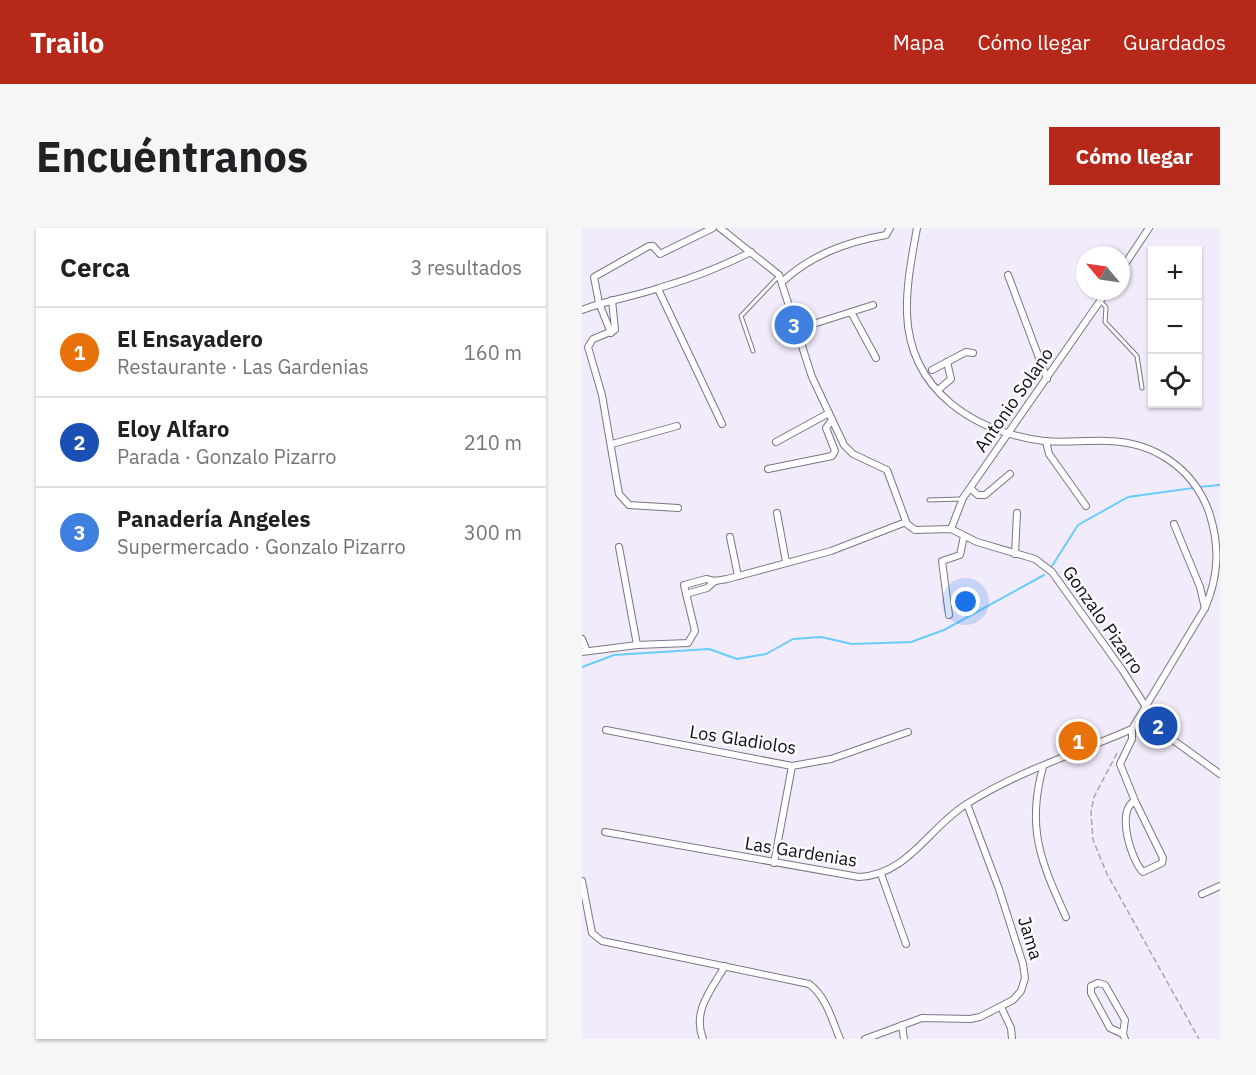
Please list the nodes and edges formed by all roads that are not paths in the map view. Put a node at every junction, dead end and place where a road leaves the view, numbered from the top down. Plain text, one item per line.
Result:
1 (713, 228) edge
2 (720, 228) edge
3 (890, 228) edge
4 (916, 228) edge
5 (1149, 228) edge
6 (751, 252) junction
7 (1130, 256) edge
8 (779, 275) junction
9 (1008, 275) dead end
10 (782, 282) junction
11 (658, 289) junction
12 (612, 300) junction
13 (1100, 301) joint
14 (599, 303) junction
15 (873, 305) dead end
16 (582, 310) edge
17 (851, 312) junction
18 (795, 330) junction
19 (611, 333) junction
20 (585, 348) edge
21 (753, 351) dead end
22 (973, 353) dead end
23 (876, 358) dead end
24 (947, 362) junction
25 (932, 370) dead end
26 (1047, 379) junction
27 (1142, 388) dead end
28 (938, 390) junction
29 (829, 413) junction
30 (832, 420) junction
31 (722, 424) dead end
32 (676, 426) dead end
33 (1009, 434) junction
34 (1046, 441) junction
35 (776, 442) dead end
36 (612, 444) junction
37 (768, 469) dead end
38 (1010, 474) dead end
39 (971, 489) junction
40 (963, 498) junction
41 (929, 500) dead end
42 (1086, 506) dead end
43 (678, 508) dead end
44 (777, 513) dead end
45 (1017, 513) dead end
46 (906, 522) junction
47 (1174, 524) dead end
48 (951, 529) junction
49 (964, 536) junction
50 (730, 537) dead end
51 (619, 547) dead end
52 (1015, 554) junction
53 (786, 562) junction
54 (738, 576) junction
55 (717, 581) junction
56 (686, 594) junction
57 (1205, 608) junction
58 (949, 615) dead end
59 (582, 639) edge
60 (637, 645) junction
61 (584, 651) edge
62 (1145, 708) junction
63 (1132, 729) junction
64 (606, 730) dead end
65 (908, 732) dead end
66 (792, 766) junction
67 (1043, 767) junction
68 (1220, 774) edge
69 (1135, 801) junction
70 (967, 804) junction
71 (605, 832) dead end
72 (774, 863) junction
73 (881, 874) junction
74 (582, 881) edge
75 (1220, 886) edge
76 (1202, 894) dead end
77 (1066, 917) dead end
78 (906, 944) dead end
79 (725, 966) junction
80 (1001, 1007) junction
81 (902, 1025) junction
82 (1124, 1036) edge
83 (704, 1039) edge
84 (840, 1039) edge
85 (865, 1039) edge
86 (904, 1039) edge
87 (1012, 1039) edge

1 - 14 street
2 - 6 street
3 - 10 street
4 - 28 street
5 - 7 street
6 - 8 street
6 - 11 street
8 - 10 street
8 - 21 lane
9 - 26 street
10 - 18 street
11 - 12 street
11 - 31 street
12 - 14 street
12 - 19 street
13 - 26 street, Antonio Solano
13 - 27 lane
14 - 16 street
14 - 19 street
15 - 17 street
17 - 18 street
17 - 23 street
18 - 29 street
19 - 20 street
20 - 36 street
22 - 24 street
24 - 25 street
24 - 28 street
26 - 33 street, Antonio Solano
28 - 33 street
29 - 30 street
29 - 35 street
30 - 37 street
30 - 46 street
32 - 36 street
33 - 34 street
33 - 39 street, Antonio Solano
34 - 42 street
34 - 57 street
36 - 43 street
38 - 39 street
39 - 40 street, Antonio Solano
40 - 41 lane
40 - 48 street, Antonio Solano
44 - 53 street
45 - 52 street
46 - 48 street, Gonzalo Pizarro
46 - 53 street
47 - 57 street
48 - 49 street, Gonzalo Pizarro
49 - 52 street, Gonzalo Pizarro
49 - 58 street
50 - 54 street
51 - 60 street
52 - 62 street, Gonzalo Pizarro
53 - 54 street
54 - 55 street
55 - 56 street
55 - 56 street
56 - 60 street
57 - 62 street
59 - 61 street
60 - 61 street
62 - 63 street
62 - 68 street, Gonzalo Pizarro
63 - 67 street, Las Gardenias
63 - 69 street
64 - 66 street, Los Gladiolos
65 - 66 street, Los Gladiolos
66 - 72 street
67 - 70 street, Las Gardenias
67 - 77 street
69 - 69 street
70 - 73 street, Las Gardenias
70 - 80 street, Jama
71 - 72 street, Las Gardenias
72 - 73 street, Las Gardenias
73 - 78 street
74 - 79 street
75 - 76 street
79 - 83 street
79 - 84 street
80 - 81 street, Jama
80 - 87 street
81 - 85 street, Jama
81 - 86 street
82 - 82 street

